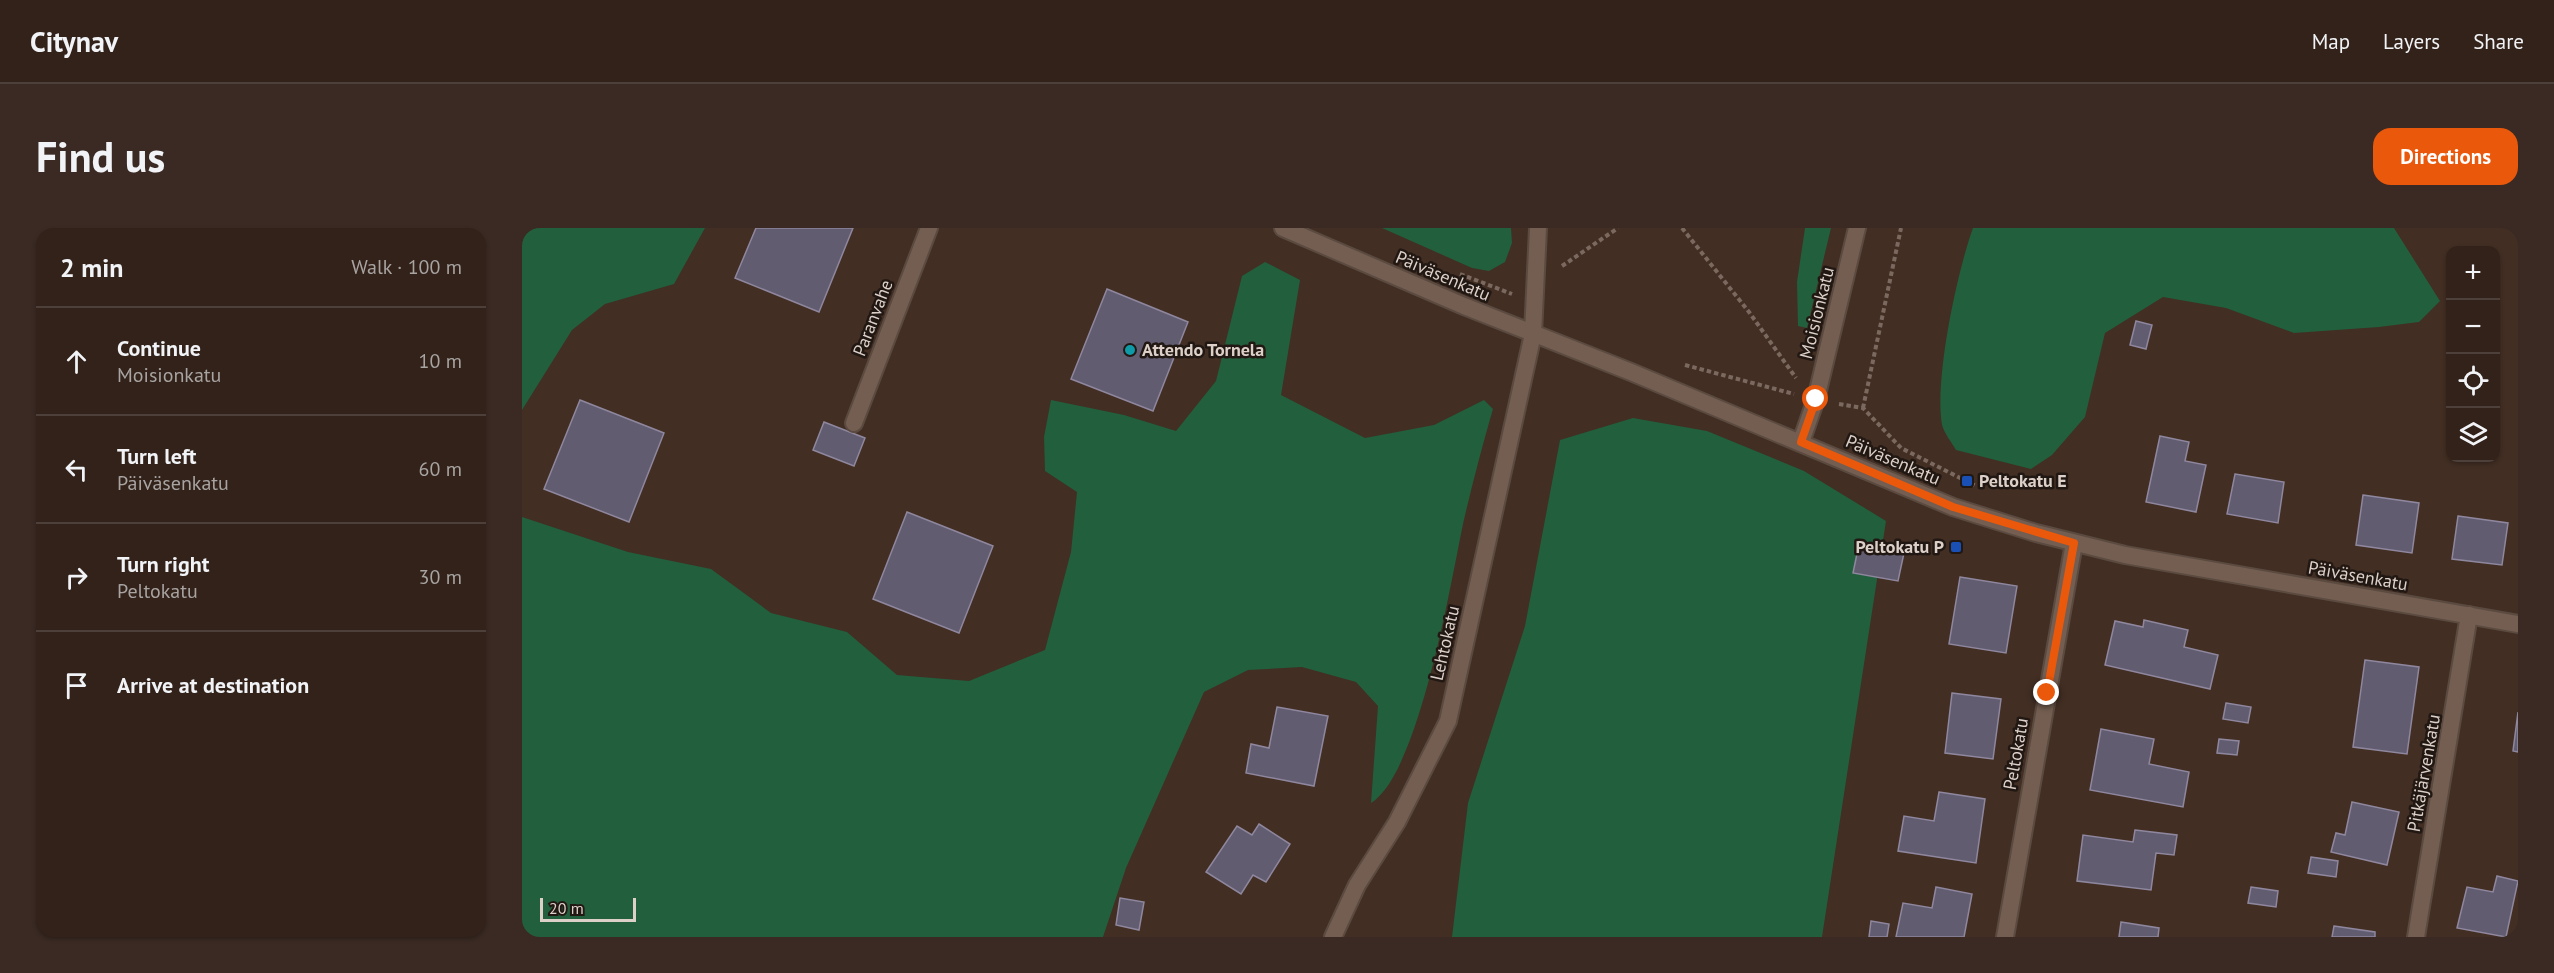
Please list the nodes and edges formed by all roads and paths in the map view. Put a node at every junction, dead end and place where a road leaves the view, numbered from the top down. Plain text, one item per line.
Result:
1 (929, 228) edge
2 (1283, 228) edge
3 (1538, 228) edge
4 (1618, 228) edge
5 (1682, 228) edge
6 (1857, 228) edge
7 (1901, 228) edge
8 (1453, 272) dead end
9 (1536, 283) junction
10 (1533, 304) junction
11 (1533, 334) junction
12 (1679, 364) dead end
13 (1813, 399) junction
14 (1863, 408) junction
15 (854, 423) dead end
16 (1801, 442) junction
17 (1984, 490) dead end
18 (2074, 543) junction
19 (2469, 615) junction
20 (2518, 624) edge
21 (1333, 937) edge
22 (2005, 937) edge
23 (2416, 937) edge

1 - 15 street, Paranvahe
2 - 11 street, Päiväsenkatu
3 - 9 street, Lehtokatu
4 - 9 path
5 - 13 path
6 - 13 street, Moisionkatu
7 - 14 path
8 - 10 path
9 - 10 street, Lehtokatu
10 - 11 street, Lehtokatu
11 - 16 street, Päiväsenkatu
11 - 21 street, Lehtokatu
12 - 13 path
13 - 14 path
13 - 16 street, Moisionkatu
14 - 17 path
16 - 18 street, Päiväsenkatu
18 - 19 street, Päiväsenkatu
18 - 22 street, Peltokatu
19 - 20 street, Päiväsenkatu
19 - 23 street, Pitkäjärvenkatu

